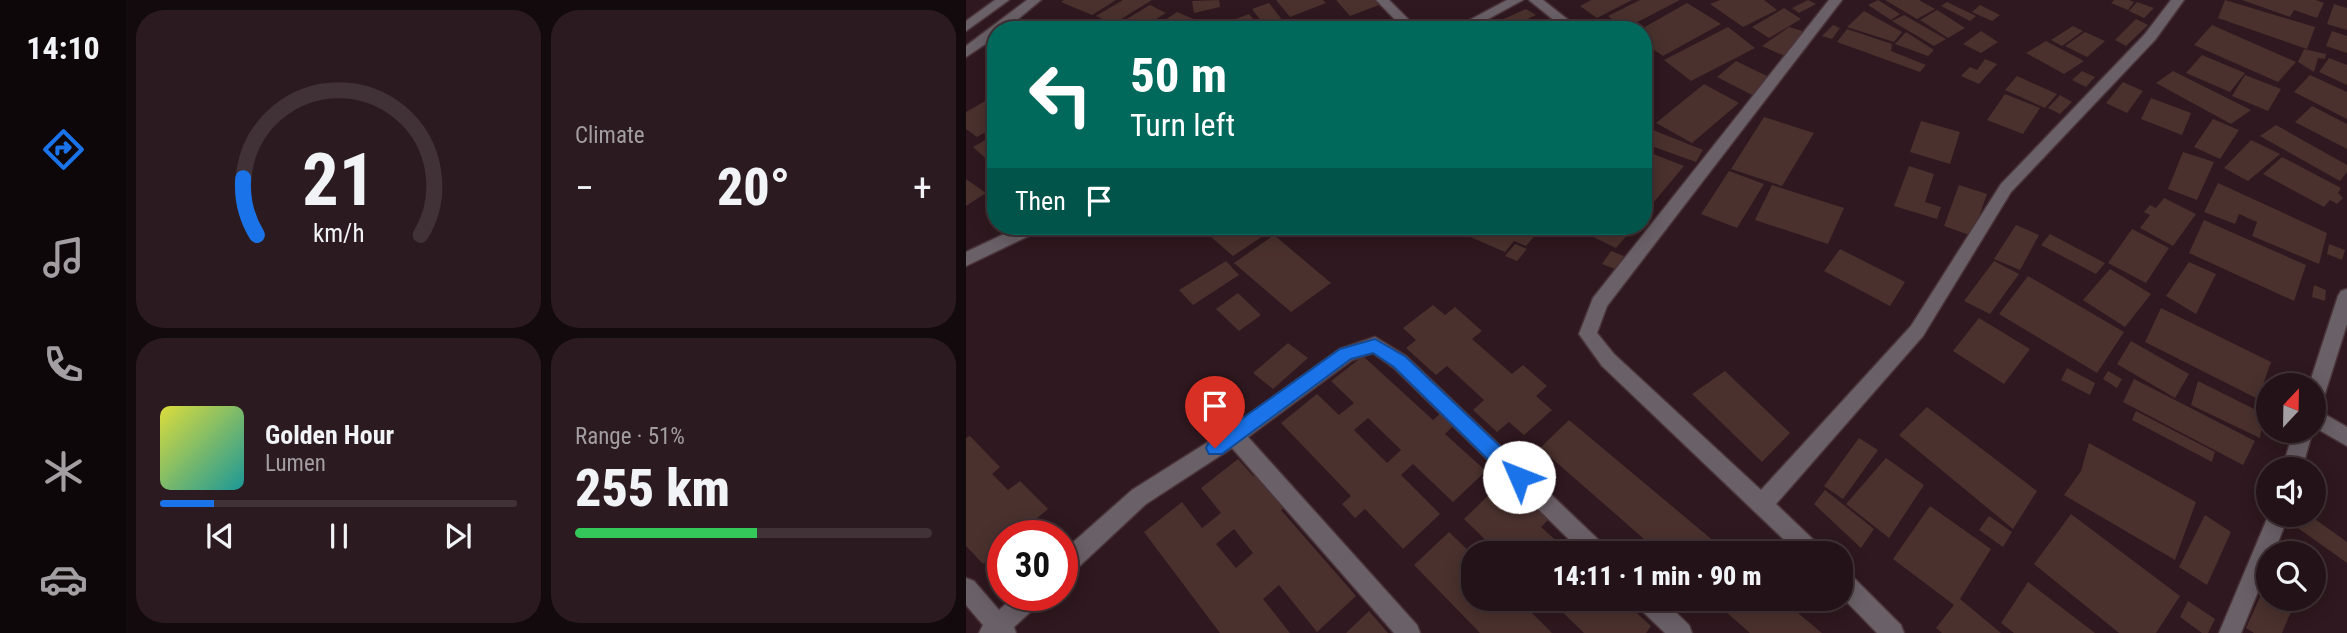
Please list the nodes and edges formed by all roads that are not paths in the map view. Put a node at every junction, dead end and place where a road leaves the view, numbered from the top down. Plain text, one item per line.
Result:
1 (1003, 0) edge
2 (1035, 0) edge
3 (1382, 0) edge
4 (1517, 0) edge
5 (1535, 0) edge
6 (1836, 0) edge
7 (2178, 0) edge
8 (1008, 21) edge
9 (1404, 21) edge
10 (1475, 21) edge
11 (1563, 21) edge
12 (966, 27) edge
13 (987, 37) edge
14 (966, 53) edge
15 (1016, 235) edge
16 (966, 259) edge
17 (2347, 296) edge
18 (2323, 373) edge
19 (2326, 424) edge
20 (1234, 436) junction
21 (2347, 437) edge
22 (1763, 503) junction
23 (2273, 527) edge
24 (1586, 541) edge
25 (1801, 541) edge
26 (1078, 553) edge
27 (966, 589) edge
28 (1853, 593) edge
29 (1017, 611) edge
30 (1658, 611) edge
31 (998, 631) edge
32 (1409, 633) edge
33 (1681, 633) edge
34 (1893, 633) edge
35 (2230, 633) edge

1 - 12 street
2 - 8 street
3 - 9 street
4 - 10 street
5 - 11 street
6 - 22 street
7 - 22 street
13 - 14 street
15 - 16 street
17 - 18 street
19 - 21 street
20 - 24 street
20 - 26 street
20 - 32 street
22 - 25 street
23 - 35 street
27 - 31 street
28 - 34 street
29 - 31 street
30 - 33 street

